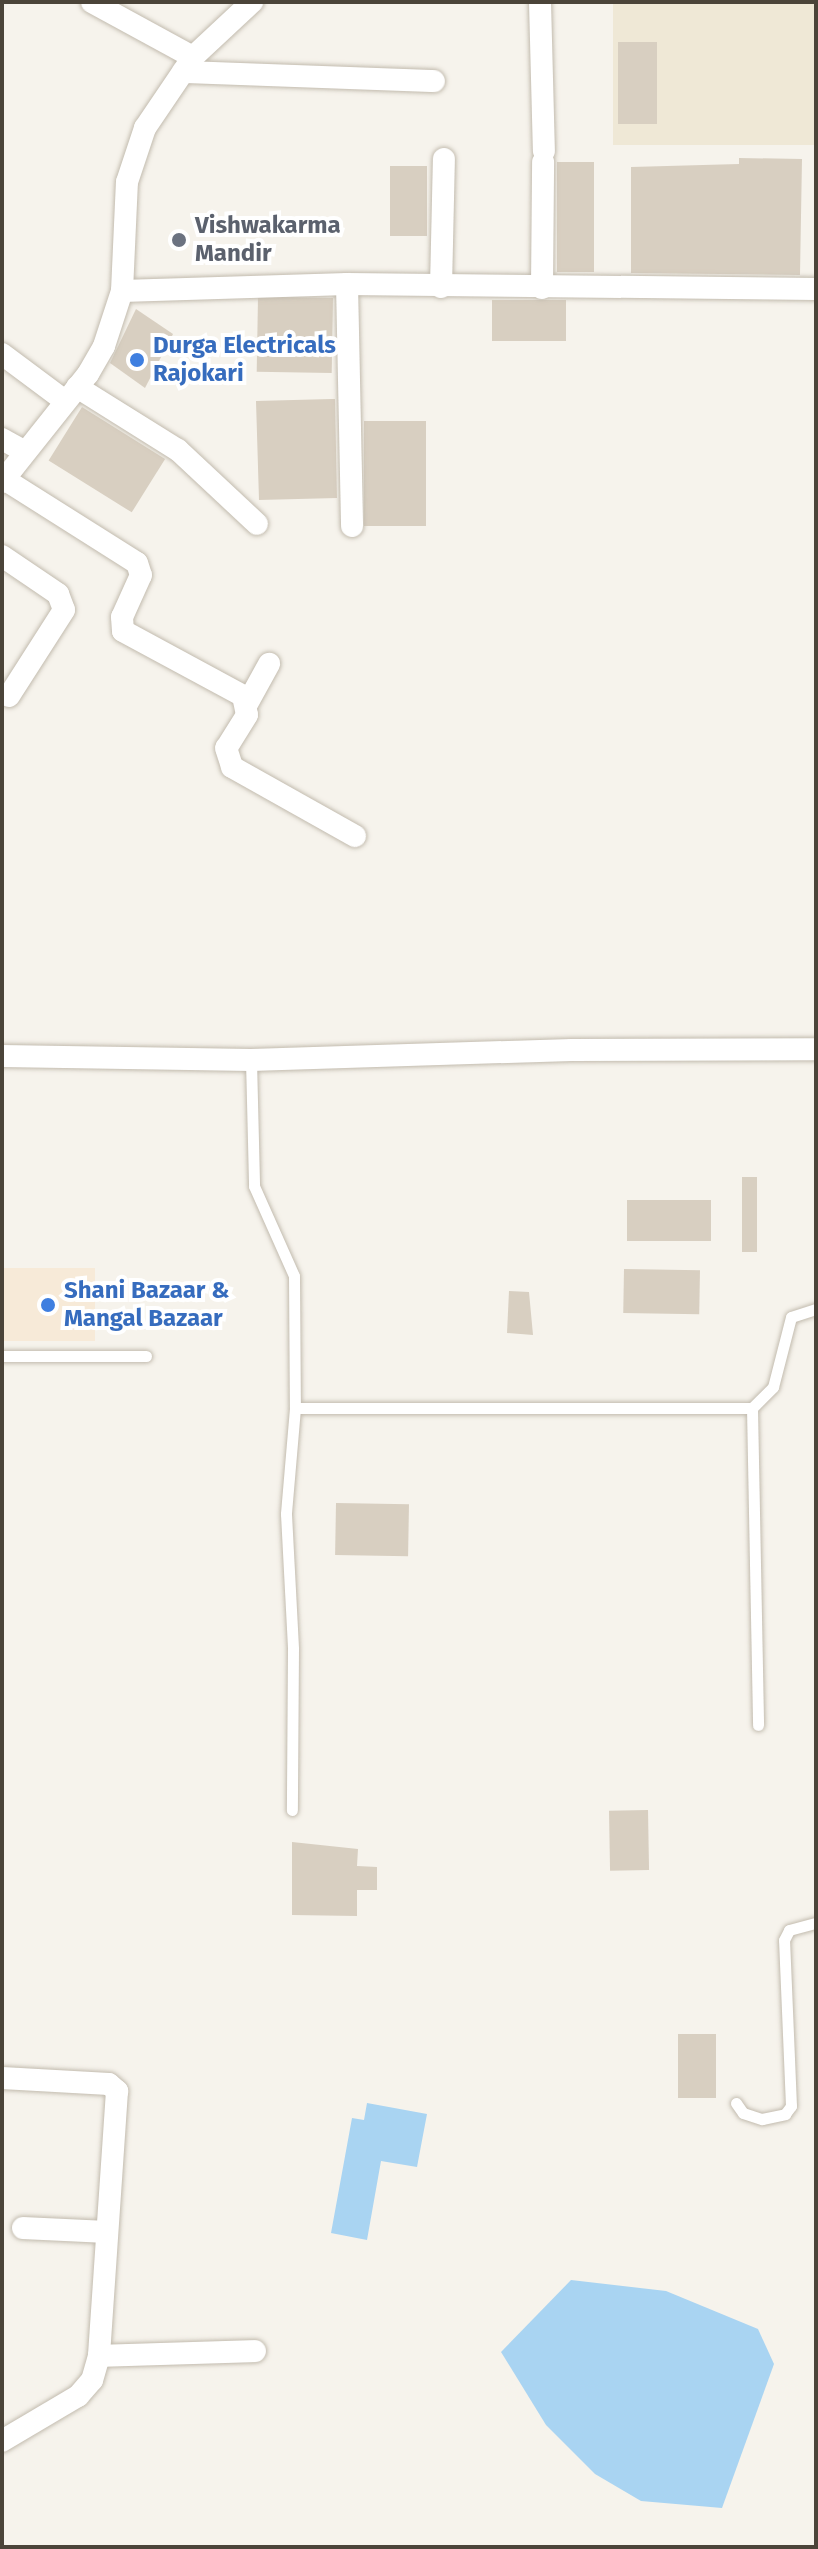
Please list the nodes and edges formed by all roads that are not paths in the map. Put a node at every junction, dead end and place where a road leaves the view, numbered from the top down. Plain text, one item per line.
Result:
1 (92, 2) edge
2 (252, 2) edge
3 (540, 2) edge
4 (188, 64) junction
5 (434, 81) dead end
6 (444, 159) dead end
7 (347, 284) junction
8 (441, 287) junction
9 (542, 288) junction
10 (816, 289) edge
11 (122, 291) junction
12 (2, 354) edge
13 (71, 394) junction
14 (2, 439) edge
15 (25, 452) junction
16 (3, 480) edge
17 (257, 524) dead end
18 (352, 526) dead end
19 (2, 556) edge
20 (269, 664) dead end
21 (9, 696) dead end
22 (247, 704) junction
23 (355, 836) dead end
24 (816, 1049) edge
25 (2, 1056) edge
26 (251, 1060) junction
27 (816, 1309) edge
28 (2, 1356) edge
29 (146, 1356) dead end
30 (295, 1408) junction
31 (752, 1408) junction
32 (758, 1725) dead end
33 (292, 1810) dead end
34 (816, 1923) edge
35 (2, 2078) edge
36 (736, 2103) dead end
37 (23, 2228) dead end
38 (107, 2232) junction
39 (255, 2351) dead end
40 (99, 2356) junction
41 (2, 2441) edge

1 - 4 street
2 - 4 street
3 - 9 street
4 - 5 street
4 - 11 street
6 - 8 street
7 - 8 street
7 - 11 street
7 - 18 street
8 - 9 street
9 - 10 street
11 - 13 street
12 - 13 street
13 - 15 street
13 - 17 street
14 - 15 street
15 - 16 street
16 - 22 street
19 - 21 street
20 - 22 street
22 - 23 street
24 - 26 street
25 - 26 street
26 - 30 lane
27 - 31 lane
28 - 29 lane
30 - 31 lane
30 - 33 lane
31 - 32 lane
34 - 36 lane
35 - 38 street
37 - 38 street
38 - 40 street
39 - 40 street
40 - 41 street

